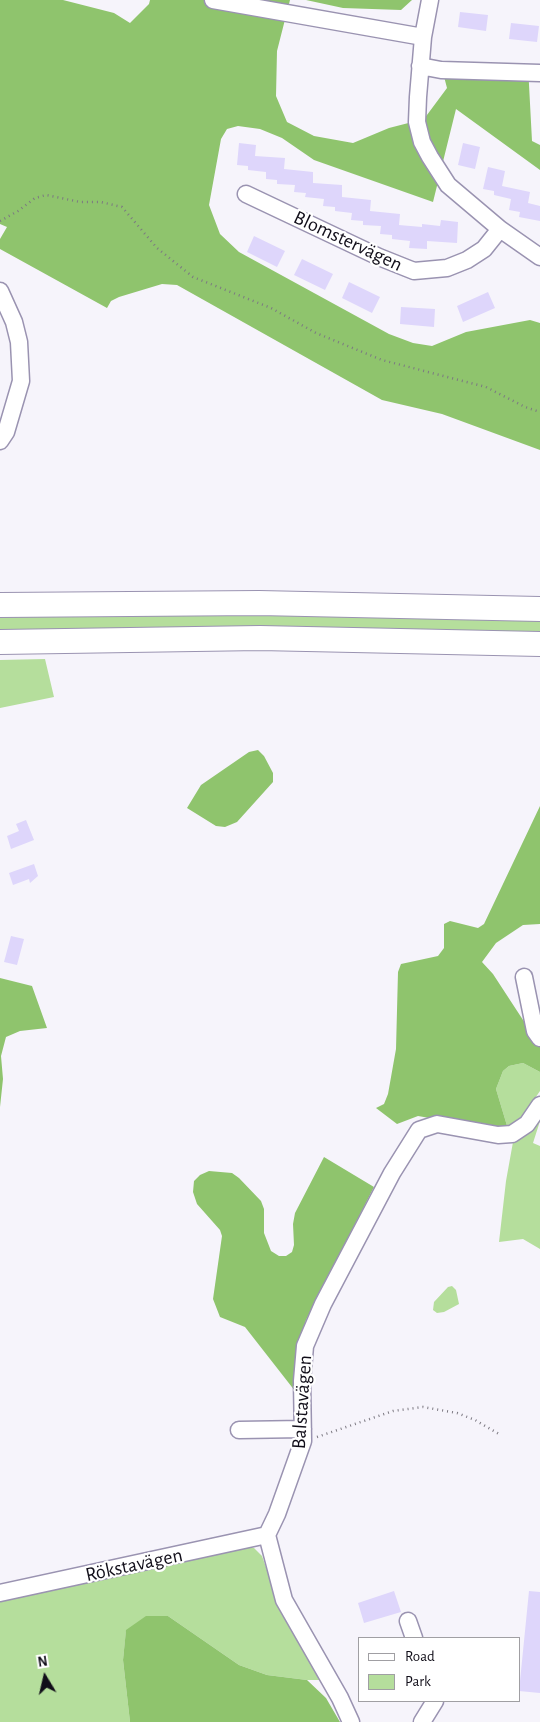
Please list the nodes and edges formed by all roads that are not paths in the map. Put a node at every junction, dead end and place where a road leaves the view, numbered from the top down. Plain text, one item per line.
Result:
1 (213, 0) edge
2 (430, 0) edge
3 (423, 37) junction
4 (420, 66) junction
5 (540, 73) edge
6 (246, 194) dead end
7 (500, 229) junction
8 (540, 257) edge
9 (0, 291) edge
10 (0, 441) edge
11 (0, 606) edge
12 (540, 609) edge
13 (0, 642) edge
14 (540, 644) edge
15 (524, 977) dead end
16 (540, 1038) edge
17 (540, 1106) edge
18 (239, 1430) dead end
19 (303, 1435) junction
20 (267, 1536) junction
21 (0, 1593) edge
22 (408, 1621) dead end
23 (414, 1637) edge
24 (434, 1702) edge
25 (351, 1722) edge
26 (422, 1722) edge

1 - 3 street
2 - 3 street
3 - 4 street
4 - 5 street
4 - 7 street
6 - 7 street, Blomstervägen
7 - 8 street
9 - 10 street
11 - 12 highway
13 - 14 highway
15 - 16 street
17 - 19 street, Balstavägen
18 - 19 street
19 - 20 street, Balstavägen
20 - 21 street, Rökstavägen
20 - 25 street
22 - 23 street
24 - 26 street

